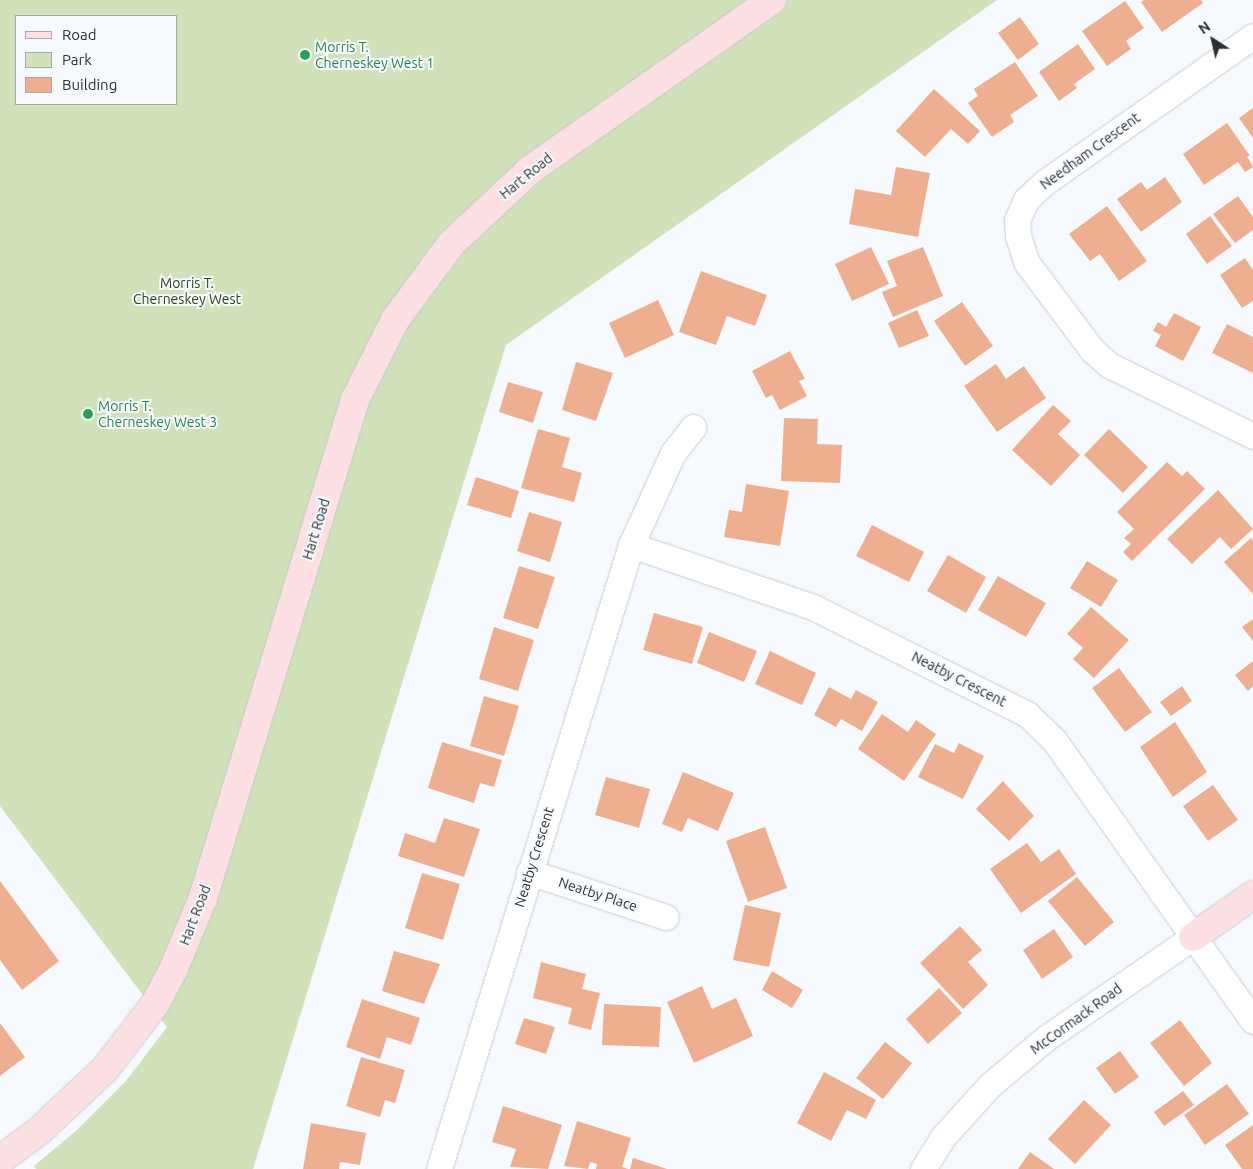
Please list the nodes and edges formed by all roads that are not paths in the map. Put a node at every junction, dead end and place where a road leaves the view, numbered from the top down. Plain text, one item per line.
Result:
1 (772, 0) edge
2 (1253, 36) edge
3 (693, 427) dead end
4 (1253, 436) edge
5 (631, 545) junction
6 (529, 872) junction
7 (1253, 895) edge
8 (666, 917) dead end
9 (1193, 937) junction
10 (1253, 1021) edge
11 (0, 1160) edge
12 (439, 1169) edge
13 (923, 1169) edge

1 - 11 street, Hart Road
2 - 4 street, Needham Crescent
3 - 5 street, Neatby Crescent
5 - 6 street, Neatby Crescent
5 - 9 street, Neatby Crescent
6 - 8 street, Neatby Place
6 - 12 street, Neatby Crescent
7 - 9 street, McCormack Road
9 - 10 street, Neatby Crescent
9 - 13 street, McCormack Road

